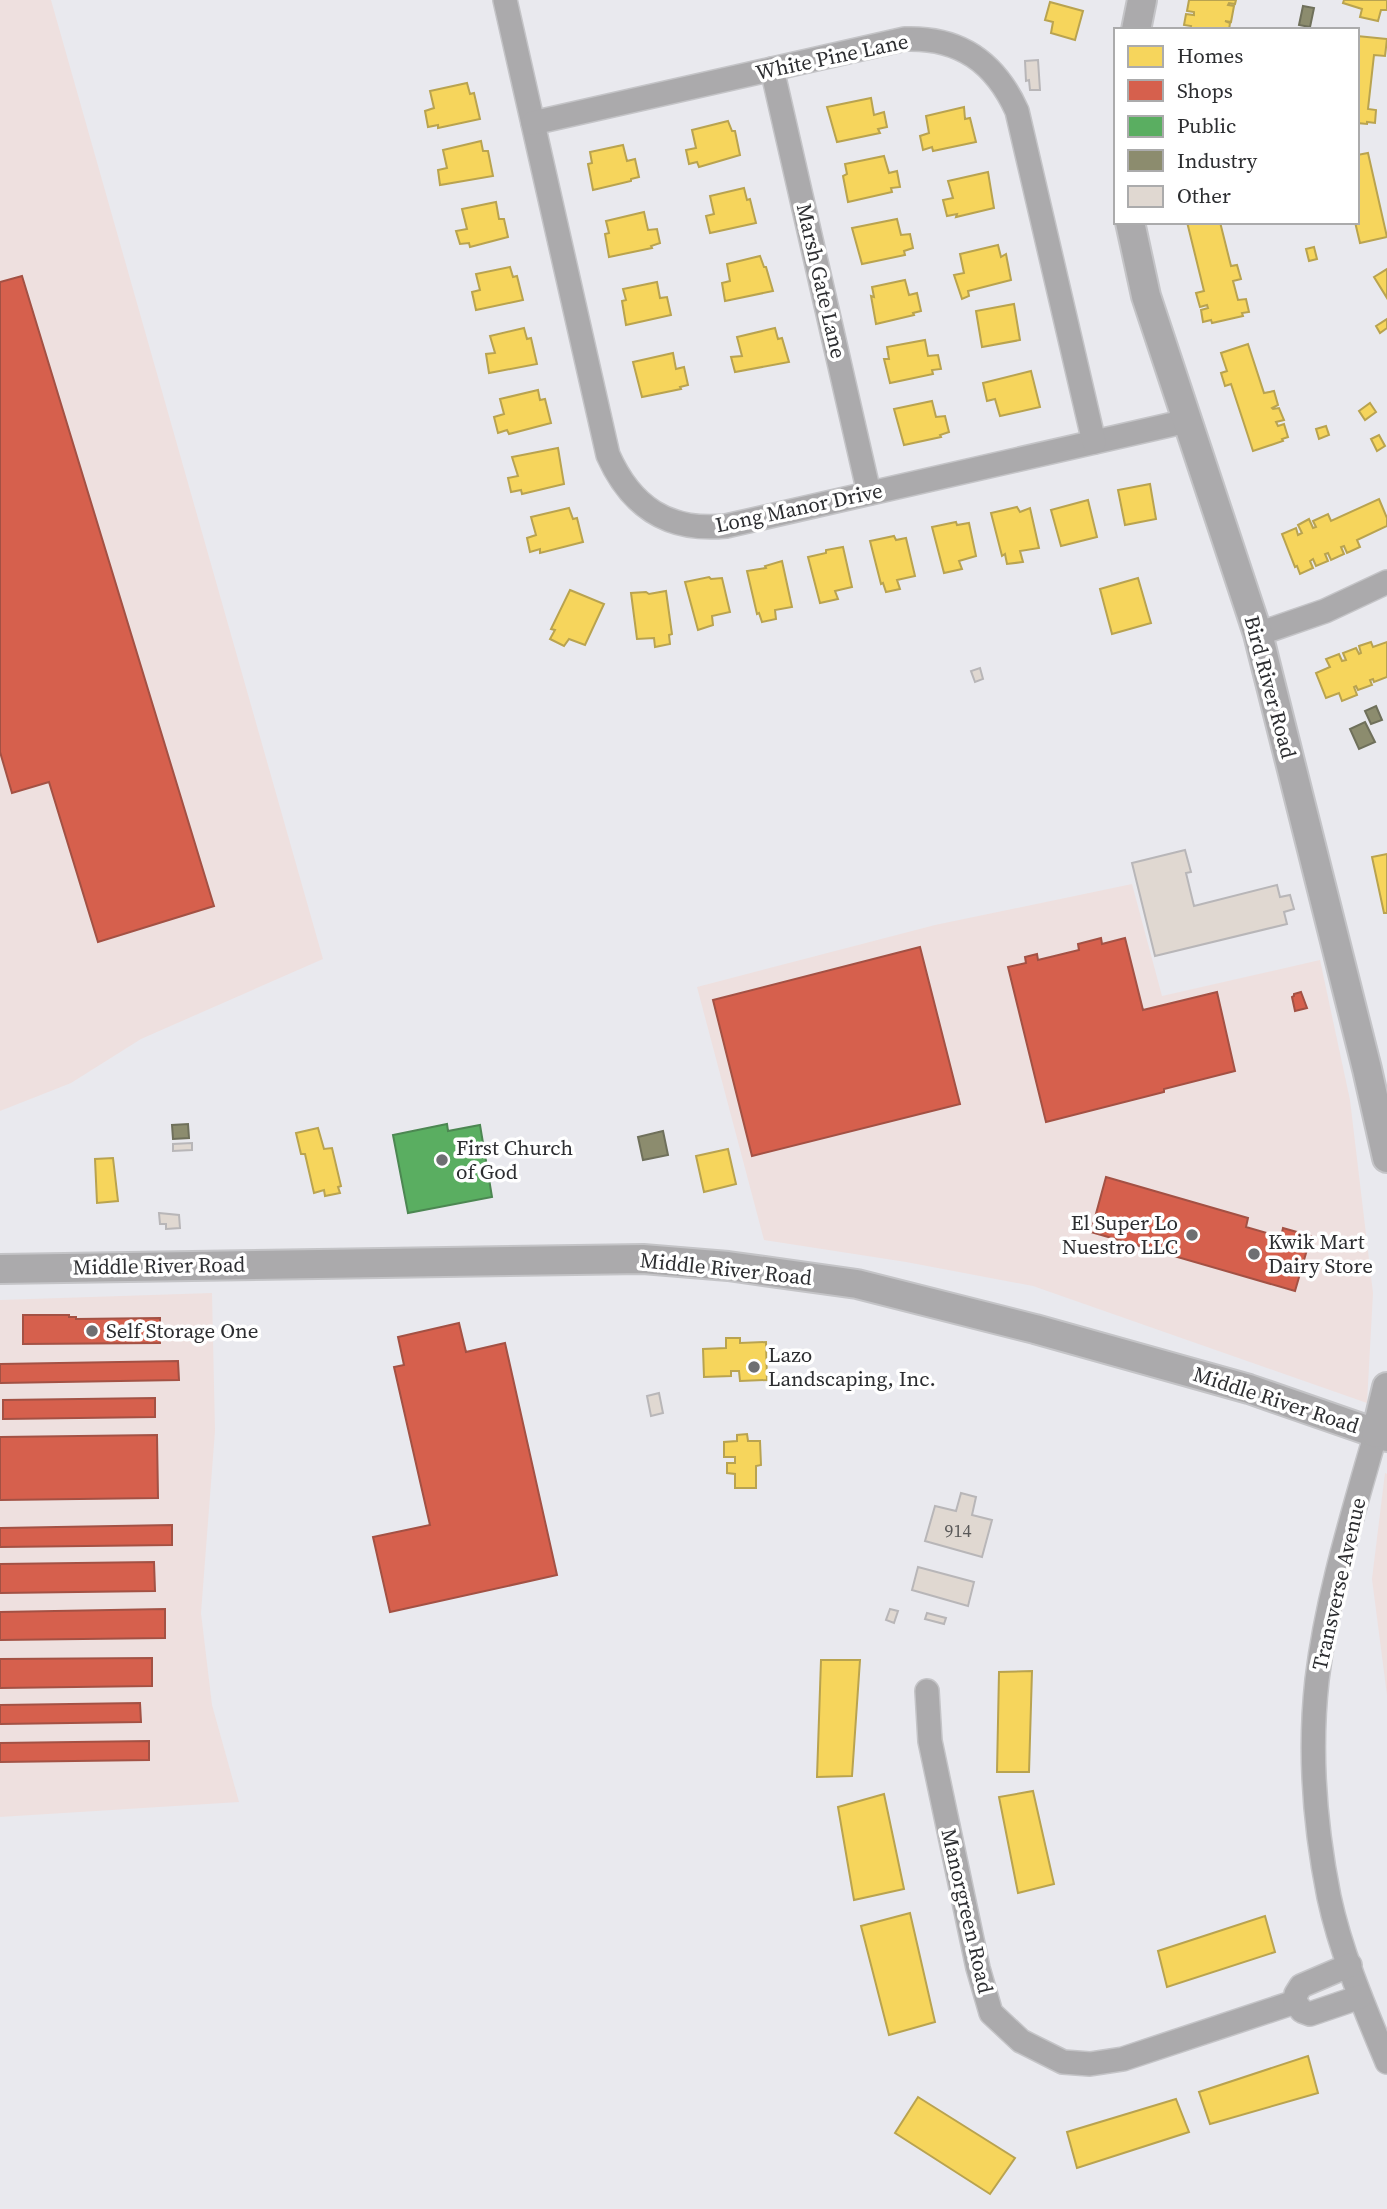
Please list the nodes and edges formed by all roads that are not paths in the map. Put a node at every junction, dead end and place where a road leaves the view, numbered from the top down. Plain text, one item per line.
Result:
1 (505, 0) edge
2 (1142, 0) edge
3 (1136, 28) edge
4 (772, 69) junction
5 (533, 122) junction
6 (1130, 224) edge
7 (1187, 421) junction
8 (1094, 442) junction
9 (869, 493) junction
10 (1387, 582) edge
11 (1258, 634) junction
12 (1377, 1067) edge
13 (1387, 1158) edge
14 (0, 1269) edge
15 (1387, 1387) edge
16 (1382, 1435) edge
17 (927, 1691) dead end
18 (1350, 1965) junction
19 (1360, 1997) junction
20 (1295, 2002) junction
21 (1387, 2062) edge

1 - 5 street, Long Manor Drive
2 - 3 street
4 - 5 street, White Pine Lane
4 - 8 street, White Pine Lane
4 - 9 street, Marsh Gate Lane
5 - 9 street, Long Manor Drive
6 - 7 street, Bird River Road
7 - 8 street, Long Manor Drive
7 - 11 street, Bird River Road
8 - 9 street, Long Manor Drive
10 - 11 street
11 - 12 street, Bird River Road
12 - 13 street, Bird River Road
14 - 16 street, Middle River Road
15 - 16 street
16 - 18 street, Transverse Avenue
17 - 20 street, Manorgreen Road
18 - 19 street, Transverse Avenue
18 - 20 street, Manorgreen Road
19 - 20 street
19 - 21 street, Transverse Avenue

